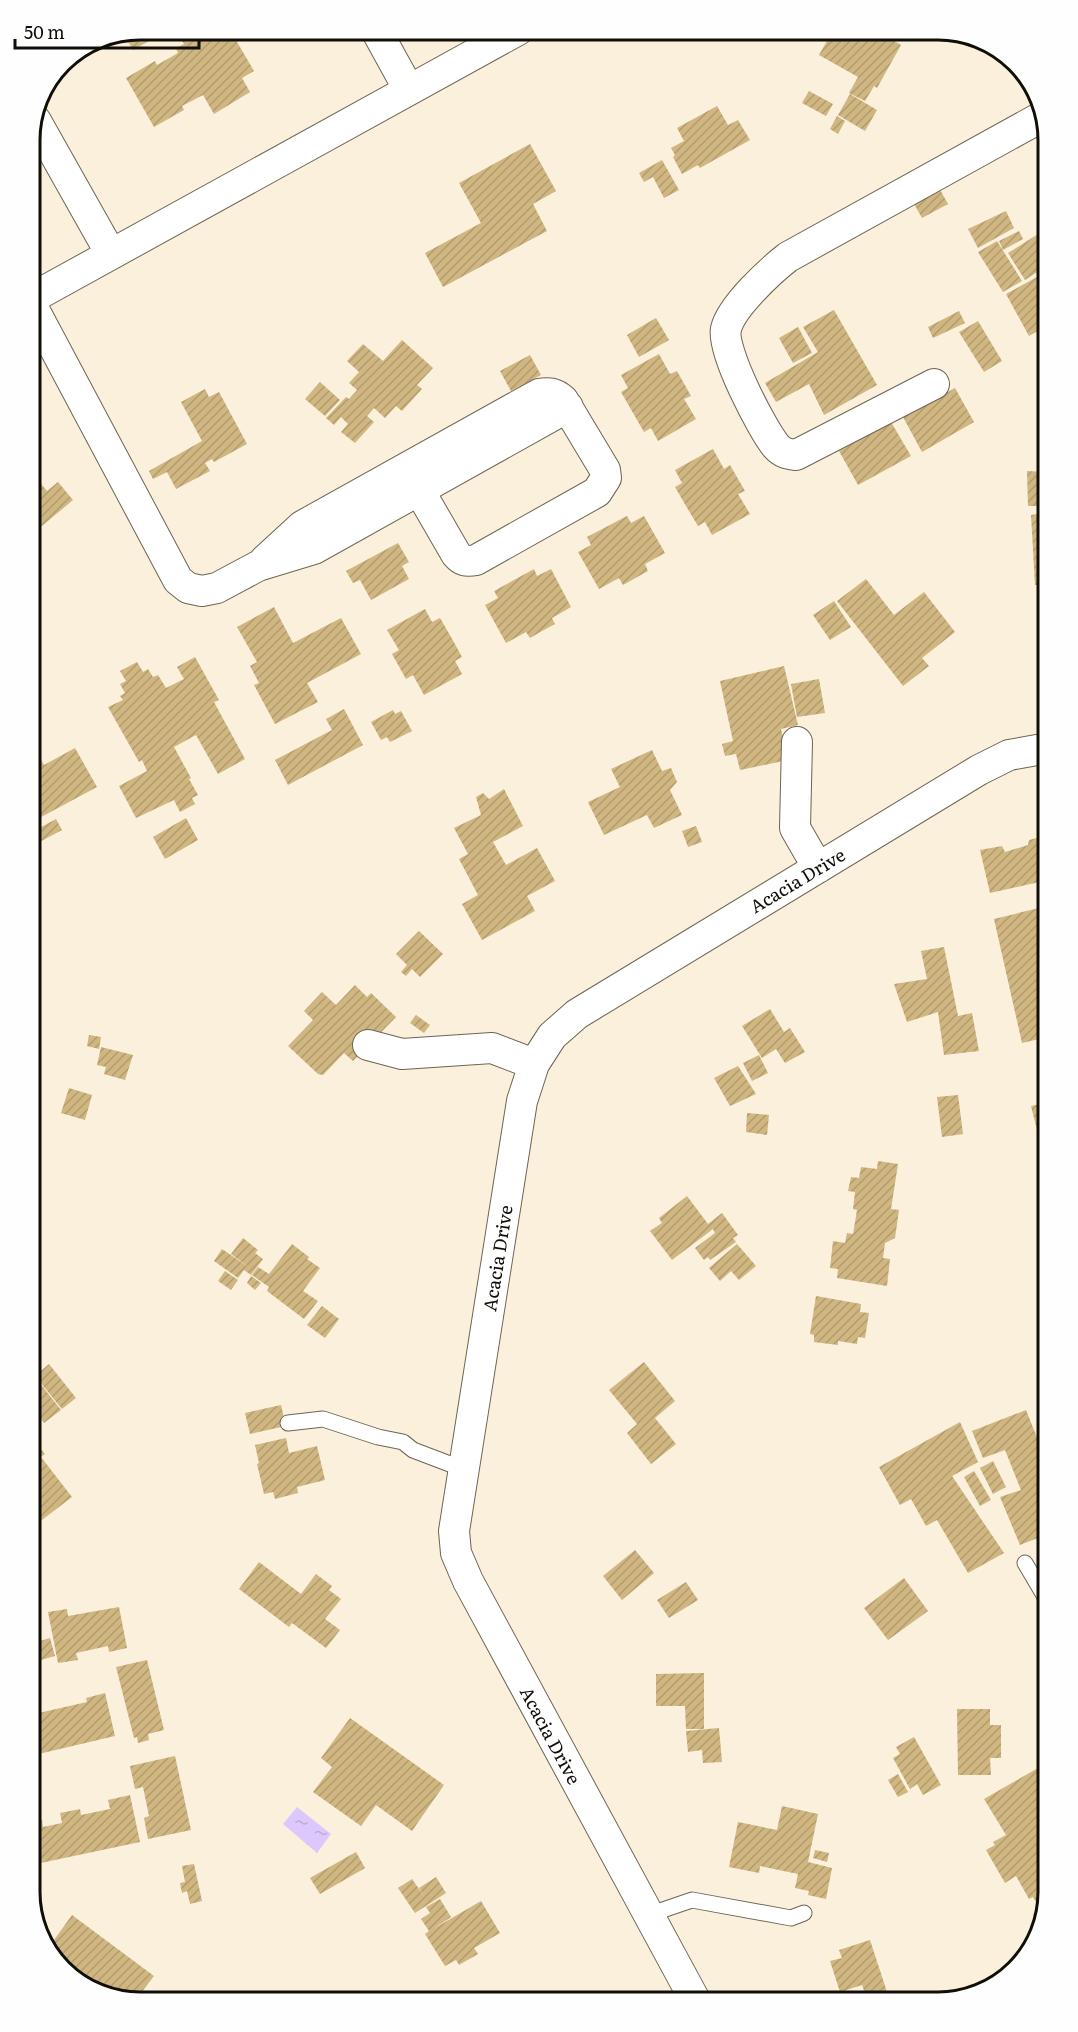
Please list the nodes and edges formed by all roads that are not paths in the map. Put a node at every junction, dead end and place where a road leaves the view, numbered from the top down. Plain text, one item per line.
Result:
1 (382, 40) edge
2 (499, 40) edge
3 (409, 90) junction
4 (1036, 120) edge
5 (41, 131) edge
6 (111, 254) junction
7 (41, 294) edge
8 (41, 321) edge
9 (934, 384) dead end
10 (568, 407) junction
11 (419, 490) junction
12 (258, 566) junction
13 (797, 742) dead end
14 (1038, 750) edge
15 (818, 868) junction
16 (368, 1045) dead end
17 (534, 1064) junction
18 (288, 1423) dead end
19 (464, 1469) junction
20 (1025, 1563) dead end
21 (1038, 1585) edge
22 (804, 1913) dead end
23 (648, 1915) junction
24 (690, 1992) edge

1 - 3 street
2 - 3 street
3 - 6 street
4 - 9 street
5 - 6 street
6 - 7 street
8 - 12 street
10 - 11 street
10 - 11 street
10 - 12 street
11 - 12 street
13 - 15 street
14 - 15 street, Acacia Drive
15 - 17 street, Acacia Drive
16 - 17 street
17 - 19 street, Acacia Drive
18 - 19 lane
19 - 23 street, Acacia Drive
20 - 21 lane
22 - 23 lane
23 - 24 street, Acacia Drive

